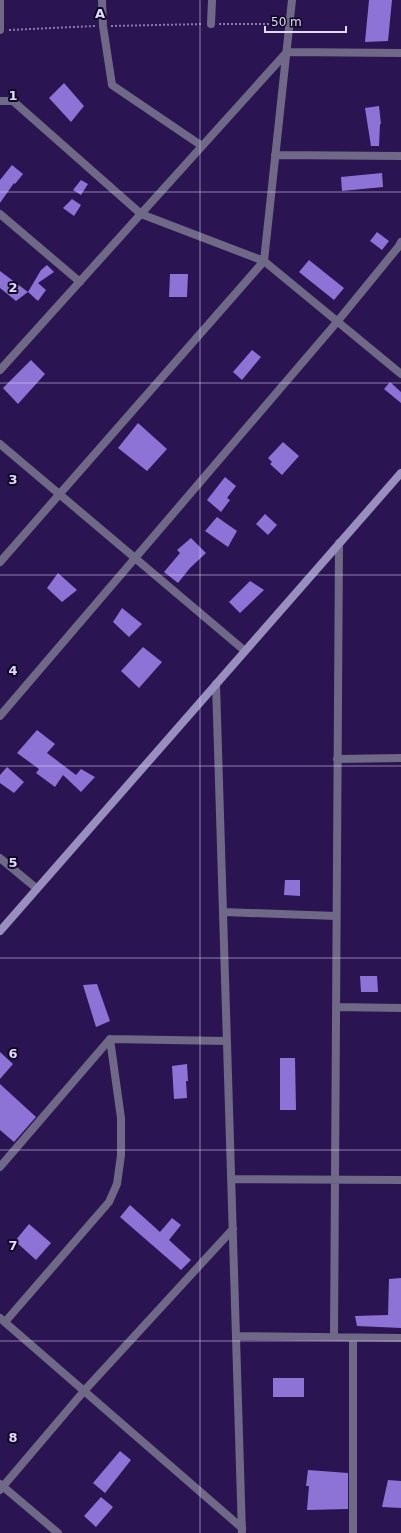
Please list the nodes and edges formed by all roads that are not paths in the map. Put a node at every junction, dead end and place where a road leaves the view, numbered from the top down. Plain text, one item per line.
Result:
1 (0, 0) edge
2 (102, 0) edge
3 (212, 0) edge
4 (292, 0) edge
5 (211, 24) road end
6 (0, 30) edge
7 (286, 52) junction
8 (401, 53) edge
9 (0, 101) edge
10 (202, 146) junction
11 (276, 155) junction
12 (401, 156) edge
13 (0, 214) edge
14 (141, 214) junction
15 (401, 242) edge
16 (264, 261) junction
17 (80, 282) junction
18 (337, 322) junction
19 (0, 370) edge
20 (401, 374) edge
21 (0, 444) edge
22 (401, 473) edge
23 (60, 494) junction
24 (339, 543) junction
25 (136, 558) junction
26 (0, 562) edge
27 (245, 651) junction
28 (216, 684) junction
29 (0, 716) edge
30 (401, 758) edge
31 (338, 759) junction
32 (0, 858) edge
33 (36, 888) junction
34 (224, 912) junction
35 (336, 916) junction
36 (0, 931) edge
37 (336, 1007) junction
38 (401, 1008) edge
39 (110, 1039) junction
40 (227, 1041) junction
41 (0, 1167) edge
42 (232, 1179) junction
43 (335, 1180) junction
44 (401, 1180) edge
45 (233, 1229) junction
46 (3, 1320) edge
47 (236, 1336) junction
48 (334, 1337) junction
49 (353, 1338) junction
50 (401, 1338) edge
51 (84, 1391) junction
52 (1, 1487) edge
53 (242, 1530) edge
54 (58, 1533) edge
55 (353, 1533) edge

1 - 6 street
2 - 10 street
3 - 5 street
4 - 7 street
7 - 8 street
7 - 10 street
7 - 11 street
9 - 14 street
10 - 14 street
11 - 12 street
11 - 16 street
13 - 17 street
14 - 16 street
14 - 17 street
15 - 18 street
16 - 18 street
16 - 23 street
17 - 19 street
18 - 20 street
18 - 25 street
21 - 23 street
22 - 24 main road
23 - 25 street
23 - 26 street
24 - 27 main road
24 - 31 street
25 - 27 street
25 - 29 street
27 - 28 main road
28 - 33 main road
28 - 34 street
30 - 31 street
31 - 35 street
32 - 33 street
33 - 36 main road
34 - 35 street
34 - 40 street
35 - 37 street
37 - 38 street
37 - 43 street
39 - 40 street
39 - 41 street
39 - 46 street
40 - 42 street
42 - 43 street
42 - 45 street
43 - 44 street
43 - 48 street
45 - 47 street
45 - 51 street
46 - 51 street
47 - 48 street
47 - 53 street
48 - 49 street
49 - 50 street
49 - 55 street
51 - 52 street
51 - 53 street
52 - 54 street

